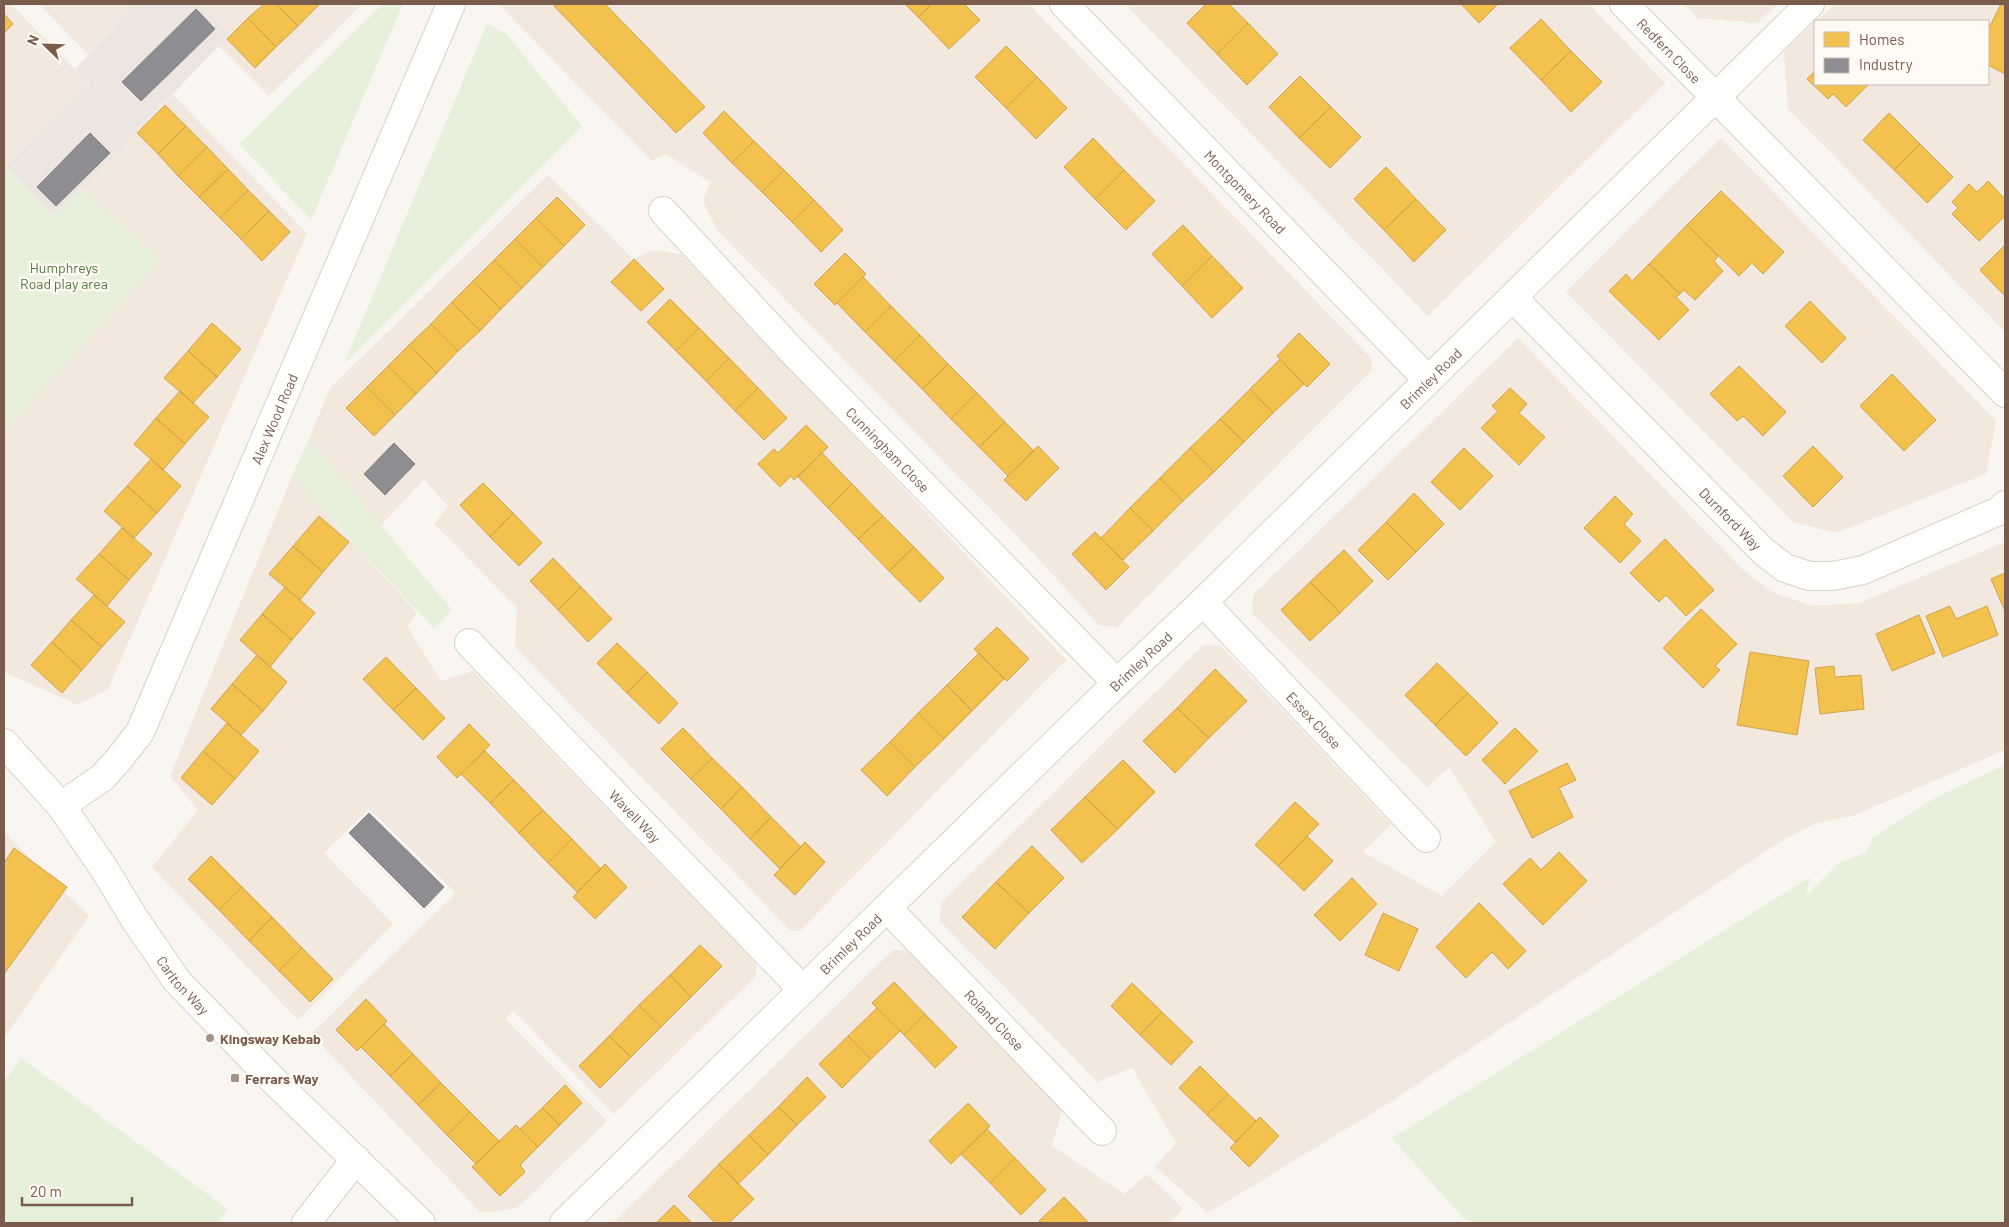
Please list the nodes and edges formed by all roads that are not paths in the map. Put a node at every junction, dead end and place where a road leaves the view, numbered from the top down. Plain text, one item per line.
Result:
1 (451, 4) edge
2 (1064, 4) edge
3 (1624, 4) edge
4 (1810, 4) edge
5 (1715, 97) junction
6 (663, 211) dead end
7 (1513, 298) junction
8 (1427, 379) junction
9 (2005, 393) edge
10 (2005, 505) edge
11 (1202, 602) junction
12 (469, 643) dead end
13 (1117, 683) junction
14 (4, 744) edge
15 (61, 806) junction
16 (1426, 838) dead end
17 (887, 908) junction
18 (803, 990) junction
19 (1102, 1131) dead end
20 (356, 1159) junction
21 (306, 1223) edge
22 (421, 1223) edge
23 (564, 1223) edge

1 - 15 street, Alex Wood Road
2 - 8 street, Montgomery Road
3 - 5 street, Redfern Close
4 - 5 street, Brimley Road
5 - 7 street, Brimley Road
5 - 9 street
6 - 13 street, Cunningham Close
7 - 8 street, Brimley Road
7 - 10 street, Durnford Way
8 - 11 street, Brimley Road
11 - 13 street, Brimley Road
11 - 16 street, Essex Close
12 - 18 street, Wavell Way
13 - 17 street, Brimley Road
14 - 15 street, Carlton Way
15 - 20 street, Carlton Way
17 - 18 street, Brimley Road
17 - 19 street, Roland Close
18 - 23 street, Brimley Road
20 - 21 street
20 - 22 street, Carlton Way

